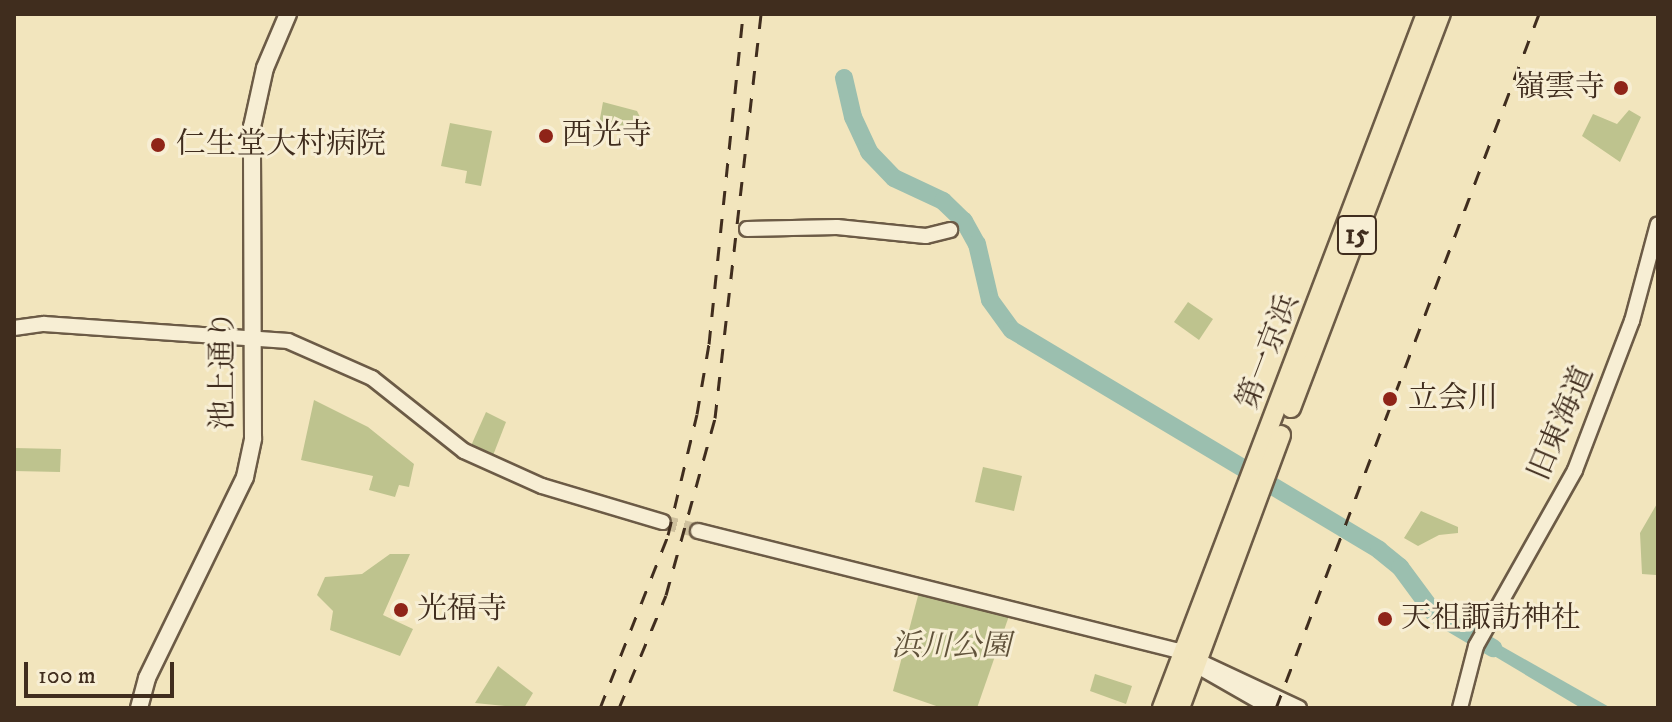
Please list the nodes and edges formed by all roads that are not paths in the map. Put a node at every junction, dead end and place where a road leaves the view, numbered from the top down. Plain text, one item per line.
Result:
1 (288, 14) edge
2 (1426, 14) edge
3 (1441, 14) edge
4 (1658, 224) edge
5 (747, 229) dead end
6 (950, 230) dead end
7 (14, 328) edge
8 (252, 336) junction
9 (1260, 472) junction
10 (663, 522) tunnel mouth
11 (698, 531) tunnel mouth
12 (1192, 659) junction
13 (139, 708) edge
14 (1162, 708) edge
15 (1180, 708) edge
16 (1271, 708) edge
17 (1299, 708) edge
18 (1460, 708) edge

1 - 8 main road, 池上通り
2 - 9 highway, 第一京浜 / 15
3 - 9 highway, 第一京浜 / 15
4 - 18 street, 旧東海道
5 - 6 street
7 - 8 street
8 - 10 street
8 - 13 main road, 池上通り
9 - 12 highway, 第一京浜 / 15
11 - 12 street
12 - 14 highway, 第一京浜 / 15
12 - 15 highway, 第一京浜 / 15
12 - 16 street
12 - 17 street

